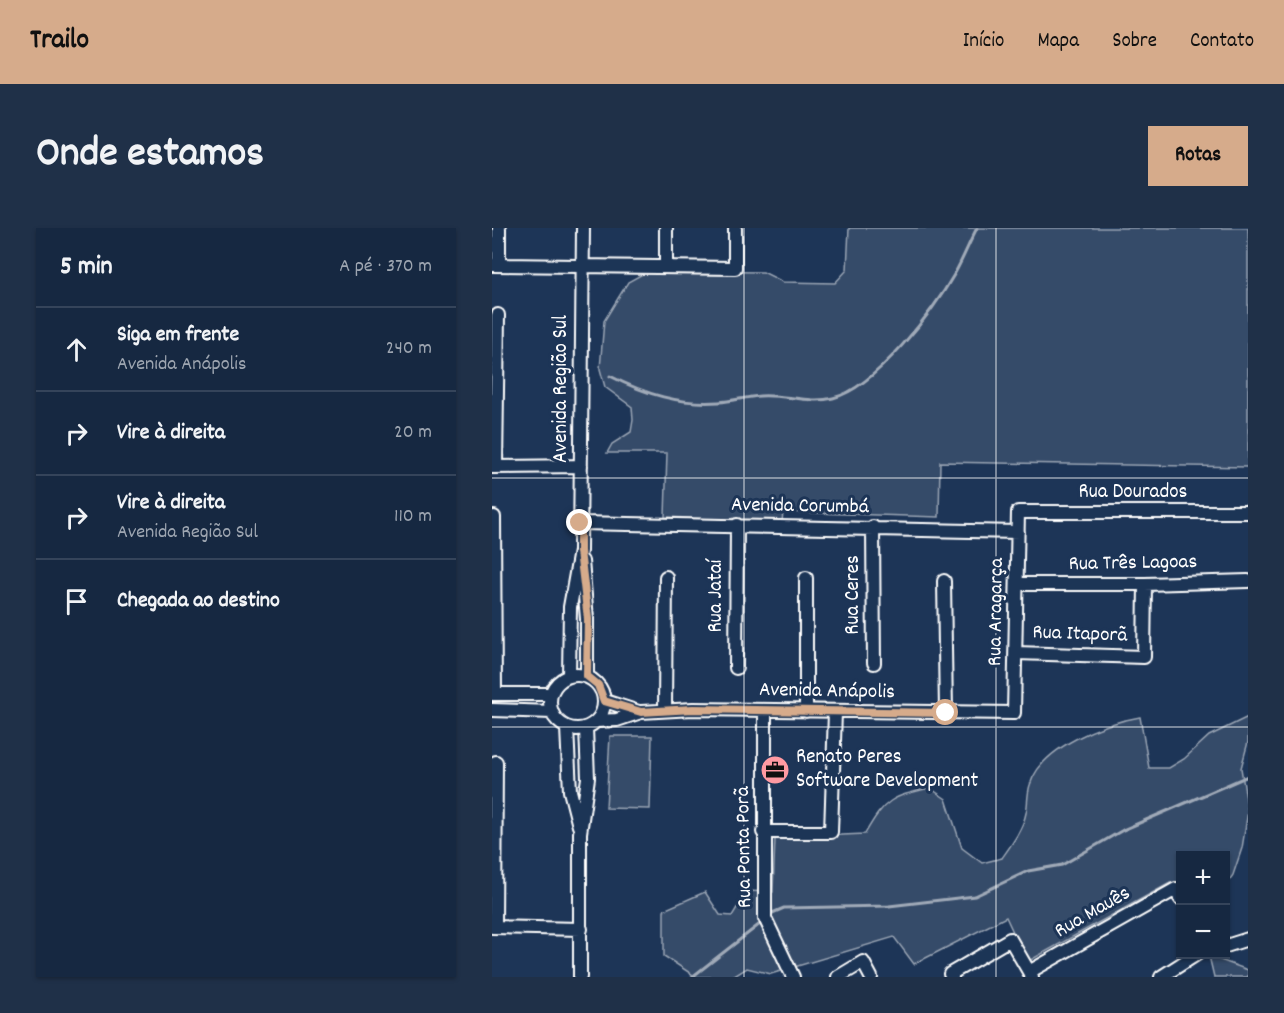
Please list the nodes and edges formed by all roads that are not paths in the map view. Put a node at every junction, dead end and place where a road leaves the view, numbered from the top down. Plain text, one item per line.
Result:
1 (499, 228) edge
2 (583, 228) edge
3 (666, 228) edge
4 (735, 228) edge
5 (495, 265) edge
6 (582, 265) junction
7 (666, 267) junction
8 (498, 315) dead end
9 (581, 466) junction
10 (494, 467) edge
11 (1018, 512) joint
12 (1248, 512) edge
13 (494, 517) dead end
14 (580, 523) junction
15 (737, 525) junction
16 (873, 527) junction
17 (1018, 532) junction
18 (580, 551) junction
19 (666, 577) dead end
20 (806, 578) dead end
21 (944, 581) dead end
22 (1248, 581) edge
23 (1018, 584) junction
24 (1145, 584) junction
25 (1016, 653) junction
26 (874, 663) dead end
27 (736, 668) dead end
28 (569, 676) junction
29 (587, 676) junction
30 (493, 694) edge
31 (551, 694) junction
32 (604, 701) junction
33 (492, 710) edge
34 (665, 710) junction
35 (765, 711) junction
36 (806, 711) junction
37 (552, 712) junction
38 (641, 712) junction
39 (835, 712) junction
40 (946, 713) junction
41 (1014, 713) joint
42 (592, 724) junction
43 (567, 728) junction
44 (495, 762) dead end
45 (763, 832) junction
46 (580, 833) junction
47 (1176, 895) edge
48 (493, 927) edge
49 (581, 929) junction
50 (1248, 939) edge
51 (1230, 945) edge
52 (1189, 959) edge
53 (1031, 974) edge
54 (951, 975) edge
55 (580, 977) edge
56 (793, 977) edge
57 (838, 977) edge
58 (871, 977) edge
59 (1161, 977) edge

1 - 5 street
2 - 6 street, Avenida Região Sul
3 - 7 street
4 - 7 street
5 - 6 street
6 - 7 street
6 - 9 street, Avenida Região Sul
8 - 10 street
9 - 10 street
9 - 14 street, Avenida Região Sul
11 - 12 street, Rua Dourados
11 - 17 street, Rua Aragarça
13 - 30 street
14 - 15 street, Avenida Corumbá
14 - 18 street, Avenida Região Sul
15 - 16 street, Avenida Corumbá
15 - 27 street, Rua Jataí
16 - 17 street, Avenida Corumbá
16 - 26 street, Rua Ceres
17 - 23 street, Rua Aragarça
18 - 28 street, Avenida Região Sul
18 - 29 street, Avenida Região Sul
19 - 34 street
20 - 36 street
21 - 40 street
22 - 24 street, Rua Três Lagoas
23 - 24 street, Rua Três Lagoas
23 - 25 street, Rua Aragarça
24 - 25 street, Rua Itaporã
25 - 41 street, Rua Aragarça
28 - 29 street
28 - 31 street
29 - 32 street
30 - 31 street
31 - 37 street
32 - 38 street, Avenida Anápolis
32 - 42 street
33 - 37 street
34 - 35 street, Avenida Anápolis
34 - 38 street, Avenida Anápolis
35 - 36 street, Avenida Anápolis
35 - 45 street, Rua Ponta Porã
36 - 39 street, Avenida Anápolis
37 - 43 street
38 - 42 street, Avenida Anápolis
39 - 40 street, Avenida Anápolis
39 - 45 street
40 - 41 street, Avenida Anápolis
42 - 43 street
42 - 46 street
43 - 46 street
44 - 48 street
45 - 56 street, Rua Ponta Porã
46 - 49 street
47 - 53 street, Rua Mauês
48 - 49 street
49 - 55 street
50 - 51 street
52 - 59 street
53 - 54 street
57 - 58 street

